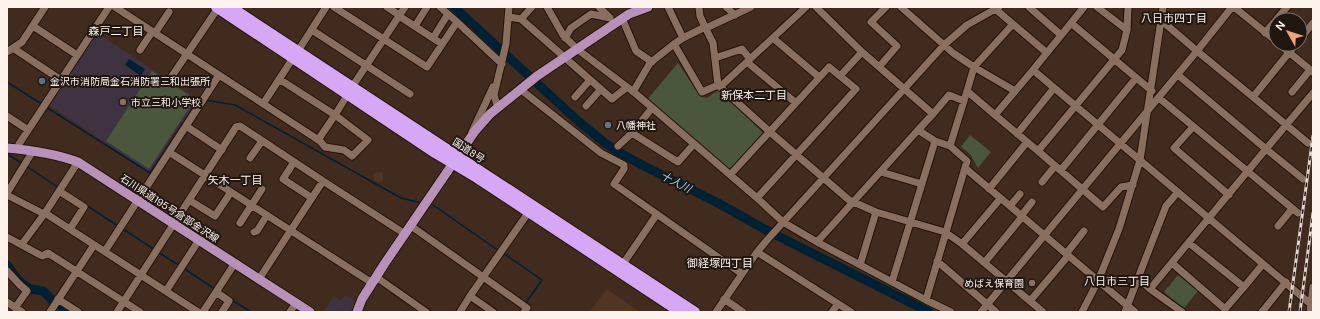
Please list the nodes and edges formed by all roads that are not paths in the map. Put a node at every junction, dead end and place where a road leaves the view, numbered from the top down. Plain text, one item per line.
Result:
1 (45, 7) edge
2 (109, 7) edge
3 (115, 7) edge
4 (231, 7) edge
5 (326, 7) edge
6 (334, 7) edge
7 (388, 7) edge
8 (405, 7) edge
9 (427, 7) edge
10 (440, 7) edge
11 (509, 7) edge
12 (532, 7) edge
13 (547, 7) edge
14 (600, 7) edge
15 (646, 7) edge
16 (668, 7) edge
17 (699, 7) edge
18 (726, 7) edge
19 (751, 7) edge
20 (806, 7) edge
21 (816, 7) edge
22 (886, 7) edge
23 (901, 7) edge
24 (1030, 7) edge
25 (1084, 7) edge
26 (1098, 7) edge
27 (1128, 7) edge
28 (1164, 7) edge
29 (1233, 7) edge
30 (1287, 7) edge
31 (217, 8) edge
32 (996, 8) edge
33 (169, 12) dead end
34 (448, 14) junction
35 (735, 14) junction
36 (399, 15) junction
37 (509, 17) junction
38 (622, 18) junction
39 (521, 19) junction
40 (612, 21) junction
41 (1162, 21) junction
42 (457, 22) junction
43 (1070, 23) junction
44 (1013, 24) junction
45 (33, 26) junction
46 (415, 26) junction
47 (706, 28) junction
48 (312, 30) junction
49 (1126, 30) junction
50 (154, 33) junction
51 (1265, 33) junction
52 (1061, 35) junction
53 (1268, 35) edge
54 (433, 38) junction
55 (565, 38) junction
56 (683, 38) junction
57 (773, 38) junction
58 (384, 39) junction
59 (442, 44) junction
60 (674, 44) junction
61 (944, 45) junction
62 (577, 49) junction
63 (10, 50) edge
64 (140, 50) dead end
65 (1197, 51) junction
66 (862, 52) junction
67 (1289, 52) joint
68 (1047, 53) junction
69 (187, 54) junction
70 (77, 55) junction
71 (296, 55) junction
72 (565, 58) junction
73 (714, 58) junction
74 (1114, 59) junction
75 (748, 60) junction
76 (502, 62) junction
77 (652, 62) junction
78 (367, 65) junction
79 (879, 67) junction
80 (974, 67) junction
81 (1033, 70) junction
82 (1312, 71) edge
83 (1178, 75) junction
84 (219, 76) junction
85 (840, 76) junction
86 (819, 77) junction
87 (1136, 78) junction
88 (170, 79) dead end
89 (279, 79) junction
90 (61, 80) junction
91 (497, 80) junction
92 (590, 80) junction
93 (523, 86) junction
94 (719, 86) junction
95 (1054, 88) junction
96 (601, 89) junction
97 (630, 89) junction
98 (904, 89) junction
99 (350, 90) junction
100 (967, 91) junction
101 (1015, 91) junction
102 (1152, 91) junction
103 (1292, 92) dead end
104 (1313, 93) edge
105 (410, 94) dead end
106 (575, 97) dead end
107 (1253, 97) junction
108 (1159, 98) junction
109 (964, 101) junction
110 (796, 103) junction
111 (263, 104) junction
112 (586, 106) dead end
113 (1075, 106) junction
114 (498, 108) junction
115 (652, 108) junction
116 (1149, 110) junction
117 (933, 114) junction
118 (335, 115) junction
119 (995, 115) junction
120 (7, 116) edge
121 (1098, 125) junction
122 (1286, 125) junction
123 (186, 126) junction
124 (1193, 127) junction
125 (28, 130) junction
126 (918, 130) junction
127 (770, 132) junction
128 (632, 133) junction
129 (1017, 134) junction
130 (469, 139) junction
131 (318, 140) junction
132 (262, 141) junction
133 (935, 141) junction
134 (1027, 142) junction
135 (1308, 143) dead end
136 (694, 144) junction
137 (1121, 144) junction
138 (618, 146) dead end
139 (950, 146) junction
140 (7, 148) edge
141 (18, 149) junction
142 (1266, 149) junction
143 (222, 150) junction
144 (33, 152) junction
145 (169, 152) junction
146 (1038, 152) junction
147 (796, 155) junction
148 (250, 158) dead end
149 (456, 160) junction
150 (1140, 160) junction
151 (78, 162) junction
152 (294, 162) junction
153 (965, 168) junction
154 (1058, 168) junction
155 (1247, 171) junction
156 (881, 172) junction
157 (730, 175) junction
158 (205, 176) junction
159 (823, 178) junction
160 (1304, 179) dead end
161 (323, 181) junction
162 (1042, 182) dead end
163 (922, 184) junction
164 (1134, 185) junction
165 (60, 189) junction
166 (262, 189) dead end
167 (989, 189) junction
168 (1084, 189) junction
169 (231, 192) junction
170 (1178, 192) junction
171 (7, 194) edge
172 (1020, 194) dead end
173 (1229, 195) junction
174 (312, 198) junction
175 (757, 198) junction
176 (1000, 199) junction
177 (138, 200) junction
178 (189, 200) junction
179 (854, 202) junction
180 (1032, 202) dead end
181 (251, 205) junction
182 (1010, 206) junction
183 (876, 212) junction
184 (528, 213) junction
185 (45, 214) junction
186 (657, 214) junction
187 (267, 215) junction
188 (1022, 216) junction
189 (1209, 218) junction
190 (911, 221) junction
191 (240, 223) dead end
192 (174, 224) junction
193 (780, 225) junction
194 (411, 226) junction
195 (1278, 226) dead end
196 (70, 229) junction
197 (290, 230) junction
198 (1084, 231) dead end
199 (254, 232) dead end
200 (945, 232) junction
201 (405, 234) junction
202 (1045, 236) junction
203 (7, 237) edge
204 (199, 240) junction
205 (817, 242) junction
206 (1189, 242) junction
207 (22, 244) junction
208 (962, 244) junction
209 (94, 245) junction
210 (105, 251) junction
211 (757, 252) junction
212 (1067, 255) junction
213 (937, 262) junction
214 (985, 262) junction
215 (235, 263) junction
216 (1172, 263) junction
217 (623, 264) junction
218 (860, 264) junction
219 (1263, 264) junction
220 (7, 271) edge
221 (77, 271) junction
222 (140, 274) junction
223 (742, 274) junction
224 (483, 277) junction
225 (1138, 278) junction
226 (259, 279) junction
227 (374, 280) junction
228 (1008, 281) junction
229 (1098, 281) junction
230 (892, 282) junction
231 (1286, 282) junction
232 (1244, 287) junction
233 (1313, 288) edge
234 (1150, 289) junction
235 (166, 291) junction
236 (217, 291) junction
237 (470, 296) junction
238 (724, 300) junction
239 (926, 300) junction
240 (124, 301) junction
241 (1030, 301) junction
242 (7, 302) edge
243 (296, 303) junction
244 (55, 304) edge
245 (838, 304) junction
246 (987, 305) junction
247 (1312, 305) edge
248 (1127, 309) edge
249 (19, 310) edge
250 (1225, 311) edge
251 (78, 312) edge
252 (117, 312) edge
253 (140, 312) edge
254 (198, 312) edge
255 (203, 312) edge
256 (222, 312) edge
257 (290, 312) edge
258 (310, 312) edge
259 (357, 312) edge
260 (426, 312) edge
261 (460, 312) edge
262 (493, 312) edge
263 (524, 312) edge
264 (680, 312) edge
265 (695, 312) edge
266 (716, 312) edge
267 (743, 312) edge
268 (832, 312) edge
269 (851, 312) edge
270 (950, 312) edge
271 (981, 312) edge
272 (996, 312) edge
273 (1043, 312) edge
274 (1082, 312) edge
275 (1135, 312) edge
276 (1182, 312) edge
277 (1262, 312) edge
278 (1310, 312) edge

1 - 45 street
2 - 70 street
3 - 50 street
4 - 71 highway, 国道8号
5 - 48 street
6 - 58 street
7 - 36 street
8 - 36 street
9 - 46 street
10 - 34 street
11 - 37 street
12 - 39 street
13 - 55 street
14 - 40 street
15 - 38 main road
16 - 56 street
17 - 47 street
18 - 35 street
19 - 35 street
20 - 57 street
21 - 66 street
22 - 79 street
23 - 61 street
24 - 52 street
25 - 43 street
26 - 49 street
27 - 49 street
28 - 41 street
29 - 51 street
29 - 65 street
30 - 51 street
31 - 69 street
31 - 71 highway, 国道8号
32 - 44 street
32 - 61 street
33 - 50 street
34 - 42 street
34 - 54 street
35 - 47 street
36 - 46 street
36 - 58 street
37 - 39 street
37 - 76 street
38 - 40 main road
38 - 77 street
39 - 72 street
40 - 55 street
40 - 62 main road
41 - 65 street
41 - 102 street
42 - 59 street
42 - 76 street
43 - 52 street
43 - 74 street
44 - 68 street
44 - 80 street
45 - 63 street
45 - 70 street
46 - 54 street
47 - 56 street
47 - 73 street
48 - 71 street
48 - 78 street
49 - 74 street
50 - 64 street
50 - 69 street
51 - 53 street
52 - 68 street
54 - 59 street
55 - 62 street
56 - 60 street
57 - 75 street
57 - 86 street
58 - 59 street
58 - 78 street
60 - 77 street
60 - 94 street
61 - 80 street
61 - 98 street
62 - 72 main road
62 - 97 street
63 - 90 street
65 - 83 street
65 - 107 street
66 - 79 street
66 - 85 street
67 - 82 street
67 - 107 street
68 - 81 street
69 - 84 street
69 - 88 street
70 - 90 street
71 - 89 street
71 - 99 highway, 国道8号
72 - 92 street
72 - 93 main road
73 - 75 street
73 - 94 street
74 - 87 street
74 - 113 street
75 - 94 street
75 - 110 street
76 - 91 street
77 - 97 street
78 - 99 street
78 - 105 street
79 - 98 street
80 - 100 street
80 - 101 street
81 - 95 street
81 - 101 street
82 - 103 street
83 - 108 street
83 - 142 street
84 - 111 street
84 - 123 street
85 - 86 street
85 - 147 street
86 - 110 street
87 - 102 street
87 - 121 street
89 - 111 street
89 - 118 street
90 - 125 street
91 - 114 street
91 - 130 street
92 - 96 street
92 - 106 street
93 - 114 main road
93 - 186 street
94 - 127 street
95 - 113 street
95 - 129 street
96 - 97 street
96 - 112 street
97 - 115 street
98 - 117 street
98 - 159 street
99 - 118 street
99 - 149 highway, 国道8号
100 - 109 street
100 - 119 street
101 - 119 street
102 - 116 street
104 - 122 street
107 - 122 street
108 - 116 street
108 - 124 street
109 - 117 street
109 - 139 street
110 - 127 street
111 - 131 street
113 - 121 street
113 - 146 street
114 - 130 main road
115 - 128 street
115 - 136 street
116 - 137 street
116 - 150 street
117 - 126 street
118 - 131 street
118 - 131 street
119 - 129 street
120 - 125 street
121 - 137 street
121 - 154 street
122 - 135 street
122 - 142 street
123 - 143 street
123 - 145 street
124 - 155 street
124 - 173 street
125 - 141 street
126 - 133 street
126 - 156 street
127 - 147 street
127 - 157 street
128 - 136 street
128 - 138 street
129 - 134 street
130 - 149 main road
132 - 143 street
132 - 148 street
132 - 152 street
133 - 139 street
133 - 163 street
134 - 146 street
134 - 167 street
136 - 157 street
137 - 150 street
137 - 168 street
139 - 153 street
140 - 141 main road, 石川県道195号倉部金沢線
141 - 144 main road, 石川県道195号倉部金沢線
142 - 155 street
142 - 160 street
143 - 158 street
144 - 151 main road, 石川県道195号倉部金沢線
144 - 171 street
145 - 158 street
145 - 177 street
146 - 154 street
147 - 159 street
147 - 175 street
149 - 184 highway, 国道8号
149 - 194 main road
149 - 217 highway, 国道8号
150 - 164 street
150 - 170 street
151 - 165 street
151 - 177 main road, 石川県道195号倉部金沢線
152 - 161 street
152 - 174 street
153 - 167 street
153 - 200 street
154 - 162 street
154 - 168 street
155 - 173 street
155 - 195 street
156 - 163 street
156 - 179 street
157 - 175 street
158 - 169 street
158 - 178 street
159 - 179 street
159 - 193 street
161 - 174 street
161 - 201 street
163 - 190 street
164 - 168 street
164 - 229 street
165 - 185 street
165 - 196 street
166 - 181 street
167 - 176 street
168 - 202 street
169 - 178 street
169 - 181 street
170 - 189 street
170 - 225 street
171 - 185 street
172 - 182 street
173 - 189 street
174 - 197 street
175 - 193 street
176 - 182 street
176 - 208 street
177 - 192 main road, 石川県道195号倉部金沢線
177 - 210 street
178 - 192 street
179 - 183 street
179 - 205 street
180 - 188 street
181 - 187 street
181 - 191 street
182 - 188 street
183 - 190 street
183 - 218 street
184 - 224 street
184 - 264 highway, 国道8号
185 - 196 street
185 - 207 street
186 - 217 street
186 - 223 street
187 - 197 street
187 - 199 street
188 - 202 street
188 - 214 street
189 - 206 street
189 - 219 street
190 - 200 street
190 - 230 street
192 - 204 main road, 石川県道195号倉部金沢線
192 - 222 street
193 - 205 street
193 - 211 street
194 - 201 main road
194 - 224 street
196 - 209 street
197 - 226 street
197 - 227 street
198 - 212 street
200 - 208 street
200 - 213 street
201 - 227 main road
202 - 212 street
202 - 228 street
203 - 207 street
204 - 215 main road, 石川県道195号倉部金沢線
204 - 235 street
205 - 218 street
206 - 216 street
206 - 232 street
207 - 221 street
208 - 214 street
209 - 210 street
209 - 221 street
210 - 222 street
211 - 223 street
211 - 245 street
212 - 229 street
212 - 241 street
213 - 239 street
213 - 246 street
214 - 228 street
215 - 226 main road, 石川県道195号倉部金沢線
215 - 236 street
216 - 234 street
216 - 250 street
217 - 265 highway, 国道8号
218 - 230 street
219 - 231 street
219 - 232 street
220 - 249 street
221 - 240 street
221 - 244 street
222 - 235 street
222 - 240 street
223 - 238 street
224 - 237 street
224 - 263 street
225 - 234 street
225 - 248 street
226 - 243 main road, 石川県道195号倉部金沢線
227 - 259 main road
227 - 260 street
228 - 241 street
228 - 246 street
229 - 248 street
229 - 274 street
230 - 239 street
231 - 247 street
231 - 277 street
232 - 250 street
233 - 247 street
234 - 276 street
235 - 254 street
236 - 255 street
236 - 256 street
237 - 261 street
237 - 262 street
238 - 266 street
238 - 267 street
239 - 270 street
240 - 252 street
240 - 253 street
241 - 273 street
242 - 249 street
243 - 257 street
243 - 258 main road, 石川県道195号倉部金沢線
244 - 251 street
245 - 268 street
245 - 269 street
246 - 271 street
246 - 272 street
247 - 278 street
248 - 275 street

